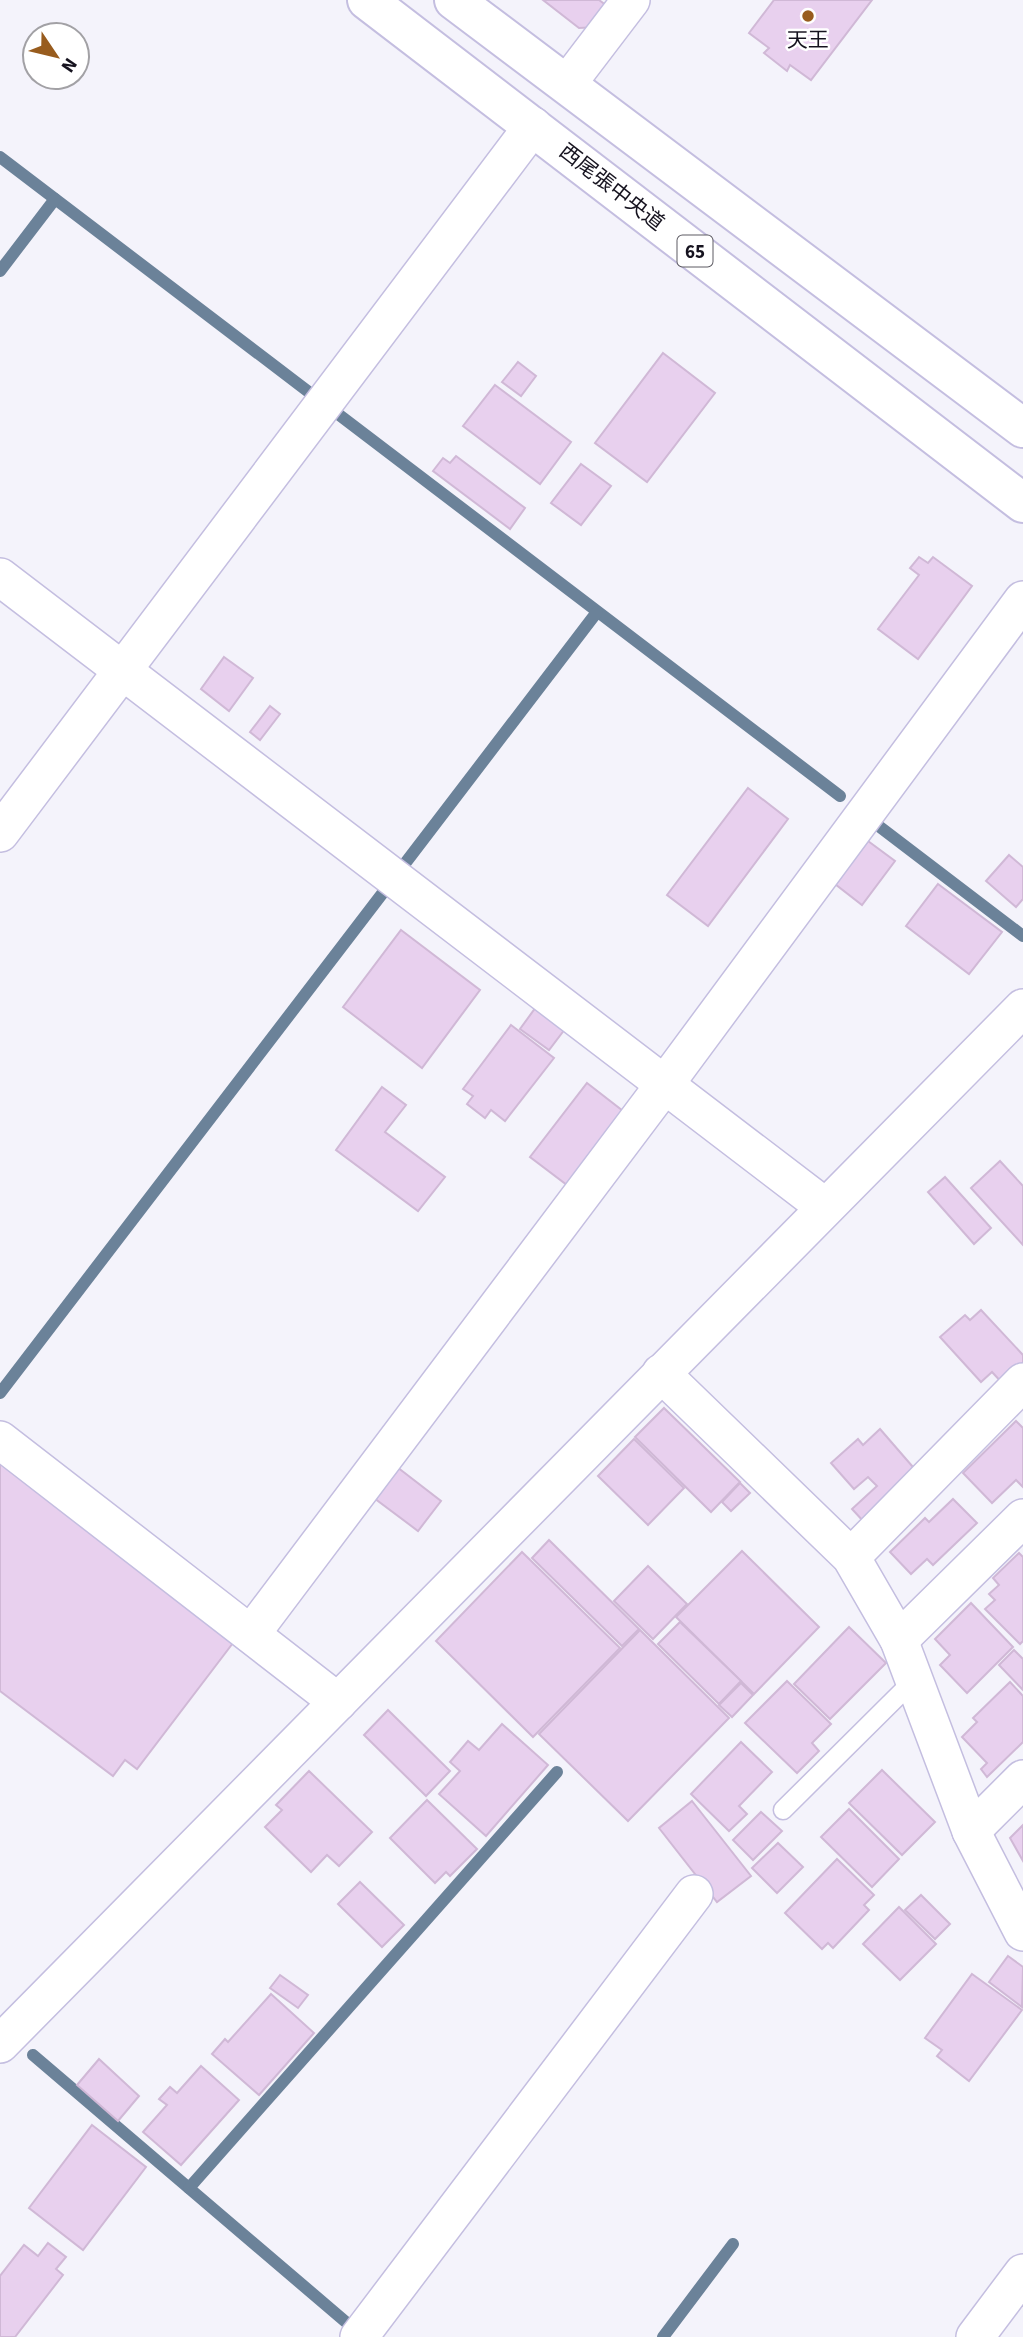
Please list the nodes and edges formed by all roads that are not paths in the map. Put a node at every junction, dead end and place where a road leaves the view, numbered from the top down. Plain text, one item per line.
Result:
1 (367, 0) edge
2 (454, 0) edge
3 (631, 0) edge
4 (566, 84) junction
5 (533, 126) junction
6 (1023, 428) edge
7 (1023, 503) edge
8 (0, 577) edge
9 (1023, 600) edge
10 (124, 671) junction
11 (0, 833) edge
12 (1021, 1014) edge
13 (665, 1084) junction
14 (825, 1208) junction
15 (661, 1373) junction
16 (1023, 1382) edge
17 (0, 1440) edge
18 (1023, 1518) edge
19 (851, 1558) junction
20 (251, 1634) junction
21 (899, 1640) junction
22 (914, 1680) junction
23 (338, 1702) junction
24 (1023, 1779) edge
25 (783, 1810) dead end
26 (971, 1830) junction
27 (694, 1894) dead end
28 (1023, 1932) edge
29 (0, 2044) edge
30 (1023, 2273) edge
31 (359, 2337) edge
32 (975, 2337) edge

1 - 5 main road, 西尾張中央道 / 65
2 - 4 main road
3 - 4 street
4 - 6 main road
5 - 7 main road, 西尾張中央道 / 65
5 - 10 street
8 - 10 street
9 - 13 street
10 - 11 street
10 - 13 street
12 - 14 street
13 - 14 street
13 - 20 street
14 - 15 street
15 - 19 street
15 - 23 street
16 - 19 street
17 - 20 street
18 - 21 street
19 - 21 street
20 - 23 street
21 - 22 street
22 - 25 lane
22 - 26 street
23 - 29 street
24 - 26 street
26 - 28 street
27 - 31 street
30 - 32 street

